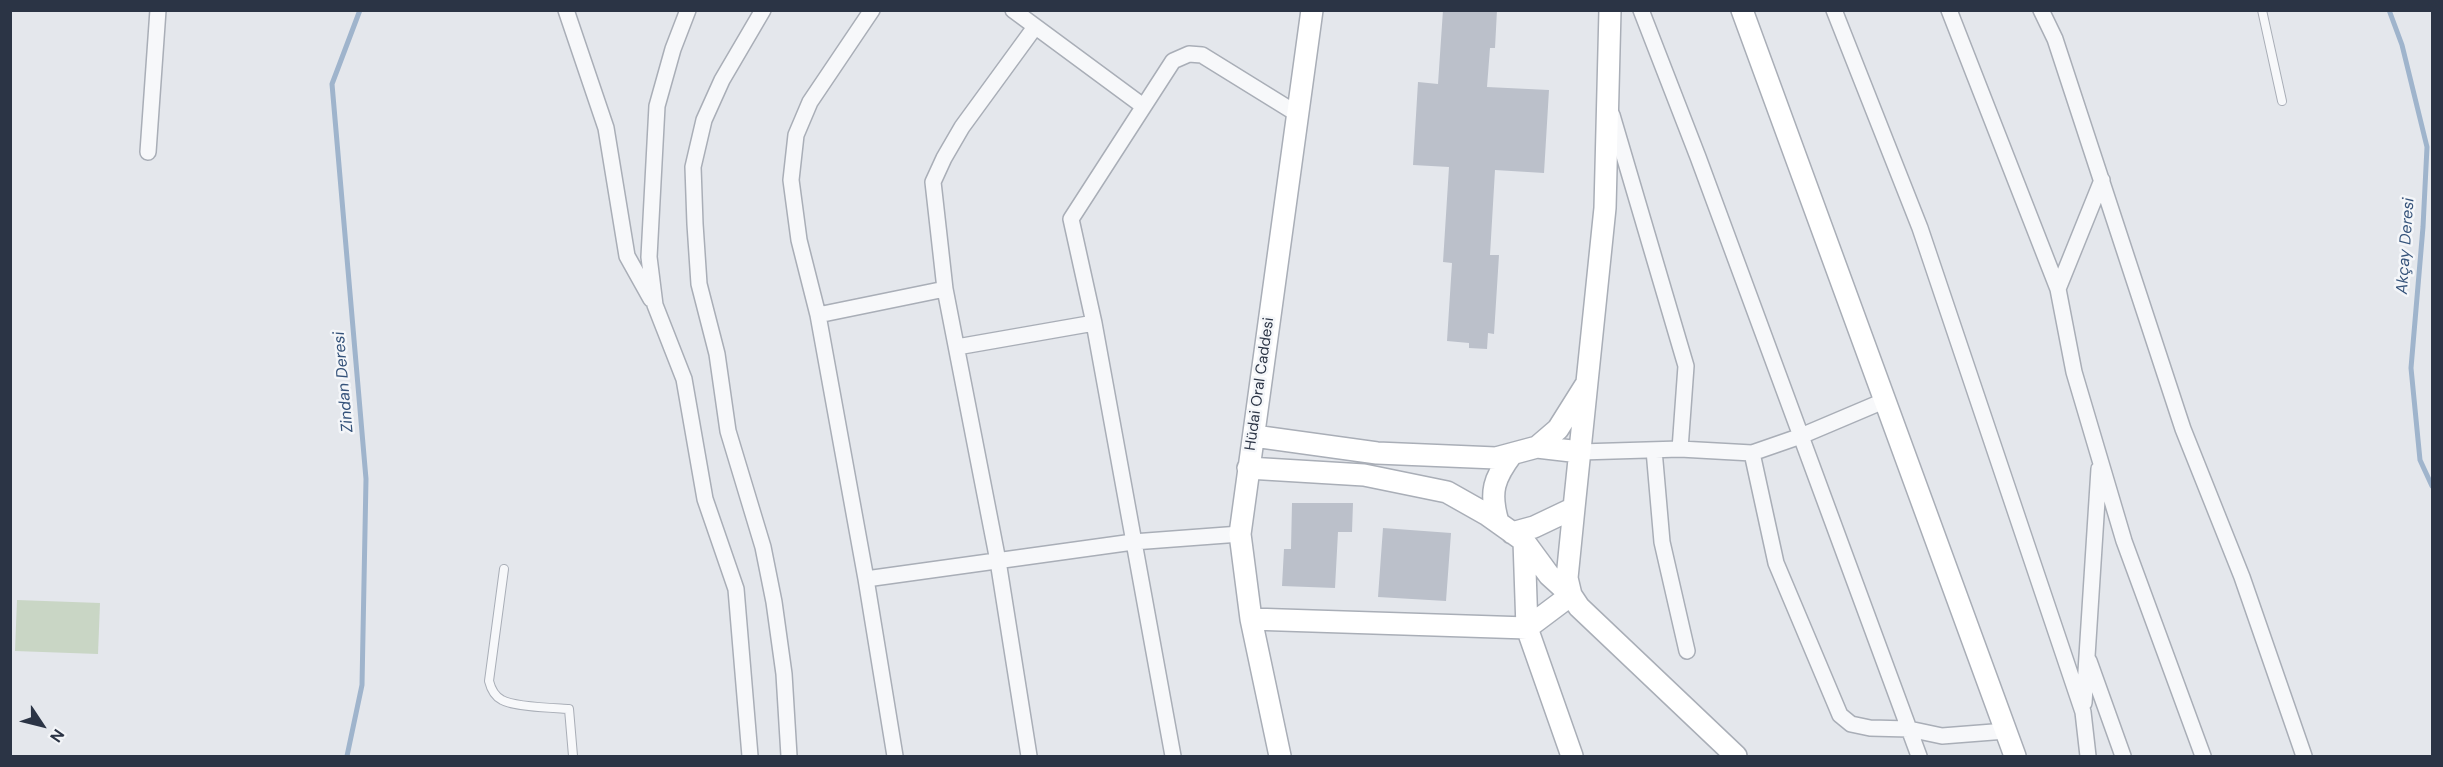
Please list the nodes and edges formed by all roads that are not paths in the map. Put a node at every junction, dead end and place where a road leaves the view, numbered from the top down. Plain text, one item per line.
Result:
1 (158, 10) edge
2 (566, 10) edge
3 (688, 10) edge
4 (764, 10) edge
5 (872, 10) edge
6 (1013, 10) edge
7 (1312, 10) edge
8 (1610, 10) edge
9 (1641, 10) edge
10 (1742, 10) edge
11 (1834, 10) edge
12 (1949, 10) edge
13 (2041, 10) edge
14 (2262, 10) edge
15 (1035, 27) junction
16 (1608, 101) junction
17 (2282, 101) dead end
18 (1143, 106) junction
19 (1299, 115) junction
20 (148, 152) dead end
21 (2102, 180) junction
22 (945, 289) junction
23 (2058, 289) junction
24 (655, 305) junction
25 (818, 315) junction
26 (1094, 323) junction
27 (957, 347) junction
28 (1587, 383) junction
29 (1886, 400) junction
30 (1254, 436) junction
31 (1801, 436) junction
32 (1537, 447) junction
33 (1680, 449) junction
34 (1654, 450) junction
35 (1580, 452) junction
36 (1752, 453) junction
37 (1512, 454) junction
38 (2099, 457) junction
39 (1248, 468) junction
40 (1574, 508) junction
41 (1511, 532) junction
42 (1240, 534) junction
43 (1133, 542) junction
44 (998, 561) junction
45 (504, 569) dead end
46 (866, 579) junction
47 (1570, 595) junction
48 (1251, 619) junction
49 (1527, 628) junction
50 (1687, 651) dead end
51 (2087, 656) junction
52 (2083, 712) junction
53 (1909, 729) junction
54 (2006, 731) junction
55 (573, 756) edge
56 (750, 756) edge
57 (789, 756) edge
58 (895, 756) edge
59 (1029, 756) edge
60 (1173, 756) edge
61 (1280, 756) edge
62 (1572, 756) edge
63 (1736, 756) edge
64 (1919, 756) edge
65 (2015, 756) edge
66 (2088, 756) edge
67 (2123, 756) edge
68 (2203, 756) edge
69 (2304, 756) edge

1 - 20 street
2 - 24 street
3 - 24 street
4 - 57 street
5 - 25 street
6 - 15 street
7 - 19 street, Hüdai Oral Caddesi
8 - 16 street
9 - 31 street
10 - 29 street
11 - 52 street
12 - 23 street
13 - 21 street
14 - 17 lane
15 - 18 street
15 - 22 street
16 - 28 street
16 - 33 street
18 - 19 street
18 - 26 street
19 - 30 street, Hüdai Oral Caddesi
21 - 23 street
21 - 69 street
22 - 25 street
22 - 27 street
23 - 38 street
24 - 56 street
25 - 46 street
26 - 27 street
26 - 43 street
27 - 44 street
28 - 32 street
28 - 35 street
29 - 31 street
29 - 54 street
30 - 37 street
30 - 39 street, Hüdai Oral Caddesi
31 - 36 street
31 - 53 street
32 - 35 street
32 - 37 street
33 - 34 street
33 - 36 street
34 - 35 street
34 - 50 street
35 - 40 street
36 - 53 street
37 - 41 street
38 - 51 street
38 - 68 street
39 - 41 street
39 - 42 street, Hüdai Oral Caddesi
40 - 41 street
40 - 47 street
41 - 47 street
41 - 49 street
42 - 43 street
42 - 48 street, Hüdai Oral Caddesi
43 - 44 street
43 - 60 street
44 - 46 street
44 - 59 street
45 - 55 lane
46 - 58 street
47 - 49 street
47 - 63 street
48 - 49 street
48 - 61 street, Hüdai Oral Caddesi
49 - 62 street
51 - 52 street
51 - 67 street
52 - 66 street
53 - 54 street
53 - 64 street
54 - 65 street

